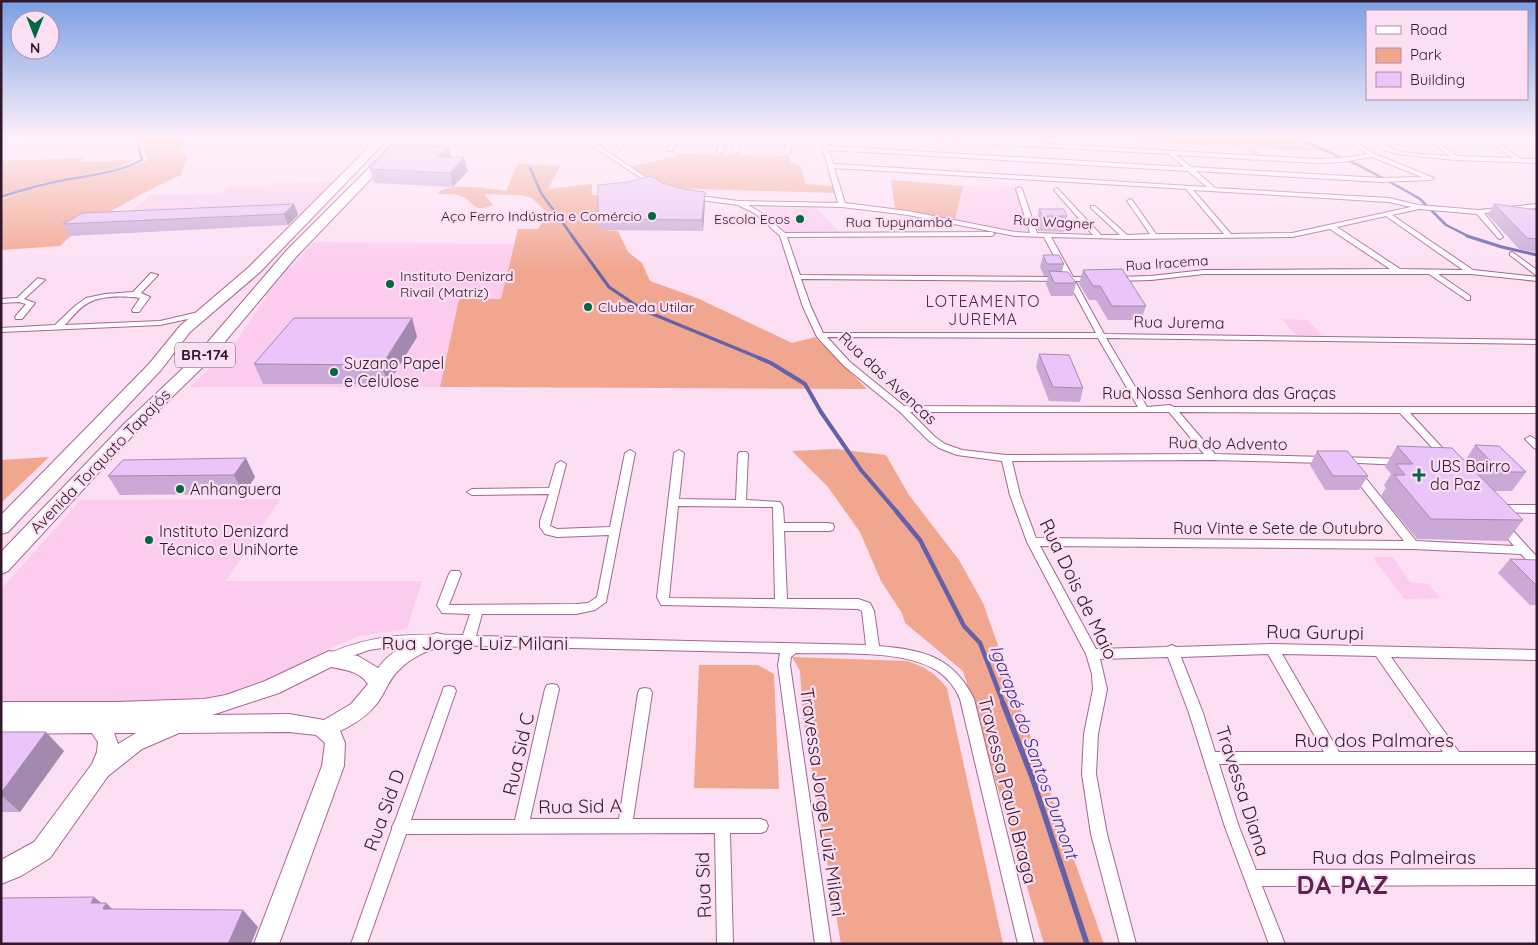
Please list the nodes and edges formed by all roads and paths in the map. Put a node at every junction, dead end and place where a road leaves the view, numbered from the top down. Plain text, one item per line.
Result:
1 (340, 183) edge
2 (361, 183) edge
3 (653, 183) edge
4 (835, 183) edge
5 (1108, 183) edge
6 (1205, 183) edge
7 (661, 188) edge
8 (1188, 188) junction
9 (1019, 189) dead end
10 (1212, 189) junction
11 (1056, 190) dead end
12 (685, 196) edge
13 (1130, 201) dead end
14 (738, 203) junction
15 (842, 205) junction
16 (1537, 206) edge
17 (1093, 207) dead end
18 (1421, 207) junction
19 (1478, 212) junction
20 (1387, 214) junction
21 (1517, 216) edge
22 (1332, 226) junction
23 (1015, 234) junction
24 (782, 235) junction
25 (1034, 235) junction
26 (1047, 236) junction
27 (1154, 236) junction
28 (1230, 236) junction
29 (1500, 236) dead end
30 (1099, 237) junction
31 (1126, 237) junction
32 (1512, 254) dead end
33 (254, 270) junction
34 (1398, 271) junction
35 (1430, 271) junction
36 (1472, 272) junction
37 (154, 274) dead end
38 (1537, 274) edge
39 (798, 277) junction
40 (1097, 279) edge
41 (1106, 279) edge
42 (1537, 279) edge
43 (41, 280) dead end
44 (1071, 280) junction
45 (135, 295) junction
46 (1467, 298) dead end
47 (19, 300) junction
48 (1, 301) edge
49 (136, 310) dead end
50 (203, 312) junction
51 (19, 317) dead end
52 (160, 323) junction
53 (58, 327) junction
54 (185, 329) junction
55 (1, 330) edge
56 (820, 335) junction
57 (1101, 336) junction
58 (1537, 342) edge
59 (155, 367) junction
60 (1143, 408) junction
61 (1170, 408) junction
62 (1402, 408) junction
63 (902, 409) junction
64 (1537, 410) edge
65 (630, 453) dead end
66 (679, 453) dead end
67 (743, 454) dead end
68 (1006, 458) junction
69 (1212, 458) junction
70 (1345, 460) junction
71 (1412, 462) edge
72 (1445, 463) edge
73 (561, 464) dead end
74 (553, 491) junction
75 (472, 492) dead end
76 (674, 502) junction
77 (741, 503) junction
78 (1537, 509) edge
79 (1, 527) edge
80 (778, 527) junction
81 (830, 527) dead end
82 (615, 532) junction
83 (1032, 542) junction
84 (1412, 545) junction
85 (1523, 550) junction
86 (1537, 564) edge
87 (1, 566) edge
88 (455, 574) dead end
89 (781, 603) junction
90 (478, 609) junction
91 (437, 640) junction
92 (468, 640) junction
93 (751, 648) junction
94 (1272, 649) junction
95 (791, 650) junction
96 (873, 650) junction
97 (1172, 650) junction
98 (1381, 652) junction
99 (1092, 654) junction
100 (1537, 655) edge
101 (329, 659) junction
102 (784, 665) junction
103 (377, 682) junction
104 (552, 689) dead end
105 (448, 690) dead end
106 (645, 693) dead end
107 (1, 711) edge
108 (93, 724) junction
109 (180, 724) junction
110 (1, 725) edge
111 (326, 728) junction
112 (1212, 758) junction
113 (1537, 758) edge
114 (1336, 759) junction
115 (1456, 759) junction
116 (100, 770) junction
117 (625, 826) junction
118 (722, 826) junction
119 (761, 826) dead end
120 (399, 827) junction
121 (522, 827) junction
122 (1, 872) edge
123 (1537, 877) edge
124 (1251, 878) junction
125 (266, 944) edge
126 (359, 944) edge
127 (725, 944) edge
128 (823, 944) edge
129 (1026, 944) edge
130 (1128, 944) edge
131 (1277, 944) edge

1 - 33 highway, Avenida Torquato Tapajós / BR-174
2 - 87 highway, Avenida Torquato Tapajós / BR-174
3 - 7 street
4 - 15 street
5 - 8 street
6 - 10 street
8 - 10 street
8 - 28 street
9 - 25 street
10 - 18 street
11 - 30 street
12 - 14 street, Rua Wagner
13 - 27 street
14 - 15 street, Rua Wagner
14 - 24 street, Rua das Avencas
15 - 23 street, Rua Wagner
16 - 19 street, Rua Wagner
17 - 31 street
18 - 19 street, Rua Wagner
18 - 20 street, Rua Wagner
19 - 21 street
19 - 29 street
20 - 22 street, Rua Wagner
20 - 36 street
22 - 28 street, Rua Wagner
22 - 34 street
23 - 24 street, Rua Tupynambá
23 - 25 street, Rua Wagner
24 - 39 street, Rua das Avencas
25 - 26 street, Rua Wagner
26 - 30 street, Rua Wagner
26 - 44 street
27 - 28 street, Rua Wagner
27 - 31 street, Rua Wagner
30 - 31 street, Rua Wagner
32 - 38 street
33 - 50 highway, Avenida Torquato Tapajós / BR-174
33 - 59 highway
34 - 35 street, Rua Iracema
34 - 41 street, Rua Iracema
35 - 36 street, Rua Iracema
35 - 46 street
36 - 42 street, Rua Iracema
37 - 45 street
39 - 44 street
39 - 56 street, Rua das Avencas
40 - 44 street
43 - 47 street
44 - 57 street
45 - 49 street
45 - 53 street
47 - 48 street
47 - 51 street
50 - 52 street
50 - 54 highway, Avenida Torquato Tapajós / BR-174
52 - 53 street
52 - 54 street
53 - 55 street
54 - 59 highway, Avenida Torquato Tapajós / BR-174
56 - 57 street, Rua Jurema
56 - 63 street, Rua das Avencas
57 - 58 street, Rua Jurema
57 - 60 street
59 - 79 highway, Avenida Torquato Tapajós / BR-174
60 - 61 street, Rua Nossa Senhora das Graças
60 - 63 street, Rua Nossa Senhora das Graças
61 - 62 street, Rua Nossa Senhora das Graças
61 - 69 street
62 - 64 street, Rua Nossa Senhora das Graças
62 - 72 street
63 - 68 street, Rua das Avencas
65 - 82 street
66 - 76 street
67 - 77 street
68 - 69 street, Rua do Advento
68 - 83 street, Rua Dois de Maio
69 - 70 street, Rua do Advento
70 - 71 street, Rua do Advento
70 - 84 street
73 - 74 street
74 - 75 street
74 - 82 street
76 - 77 street
76 - 89 street
77 - 80 street
78 - 85 street
80 - 81 street
80 - 89 street
82 - 90 street
83 - 84 street, Rua Vinte e Sete de Outubro
83 - 99 street, Rua Dois de Maio
84 - 85 street, Rua Vinte e Sete de Outubro
85 - 86 street
88 - 90 street
89 - 96 street
90 - 92 street
91 - 92 street, Rua Jorge Luiz Milani
91 - 101 street, Rua Jorge Luiz Milani
91 - 103 street
92 - 93 street, Rua Jorge Luiz Milani
93 - 95 street, Travessa Paulo Braga
93 - 102 street
94 - 97 street, Rua Gurupi
94 - 98 street, Rua Gurupi
94 - 114 street
95 - 96 street, Travessa Paulo Braga
95 - 102 street
96 - 129 street, Travessa Paulo Braga
97 - 99 street, Rua Gurupi
97 - 112 street, Travessa Diana
98 - 100 street, Rua Gurupi
98 - 115 street
99 - 130 street, Rua Dois de Maio
101 - 103 street
101 - 107 street, Rua Jorge Luiz Milani
102 - 128 street, Travessa Jorge Luiz Milani
103 - 111 street
104 - 121 street, Rua Sid C
105 - 120 street, Rua Sid D
106 - 117 street
108 - 109 street
108 - 110 street
108 - 116 street
109 - 111 street
109 - 116 street
111 - 125 street
112 - 114 street, Rua dos Palmares
112 - 124 street, Travessa Diana
113 - 115 street, Rua dos Palmares
114 - 115 street, Rua dos Palmares
116 - 122 street
117 - 118 street, Rua Sid A
117 - 121 street, Rua Sid A
118 - 119 street, Rua Sid A
118 - 127 street, Rua Sid
120 - 121 street, Rua Sid A
120 - 126 street, Rua Sid D
123 - 124 street, Rua das Palmeiras
124 - 131 street, Travessa Diana

